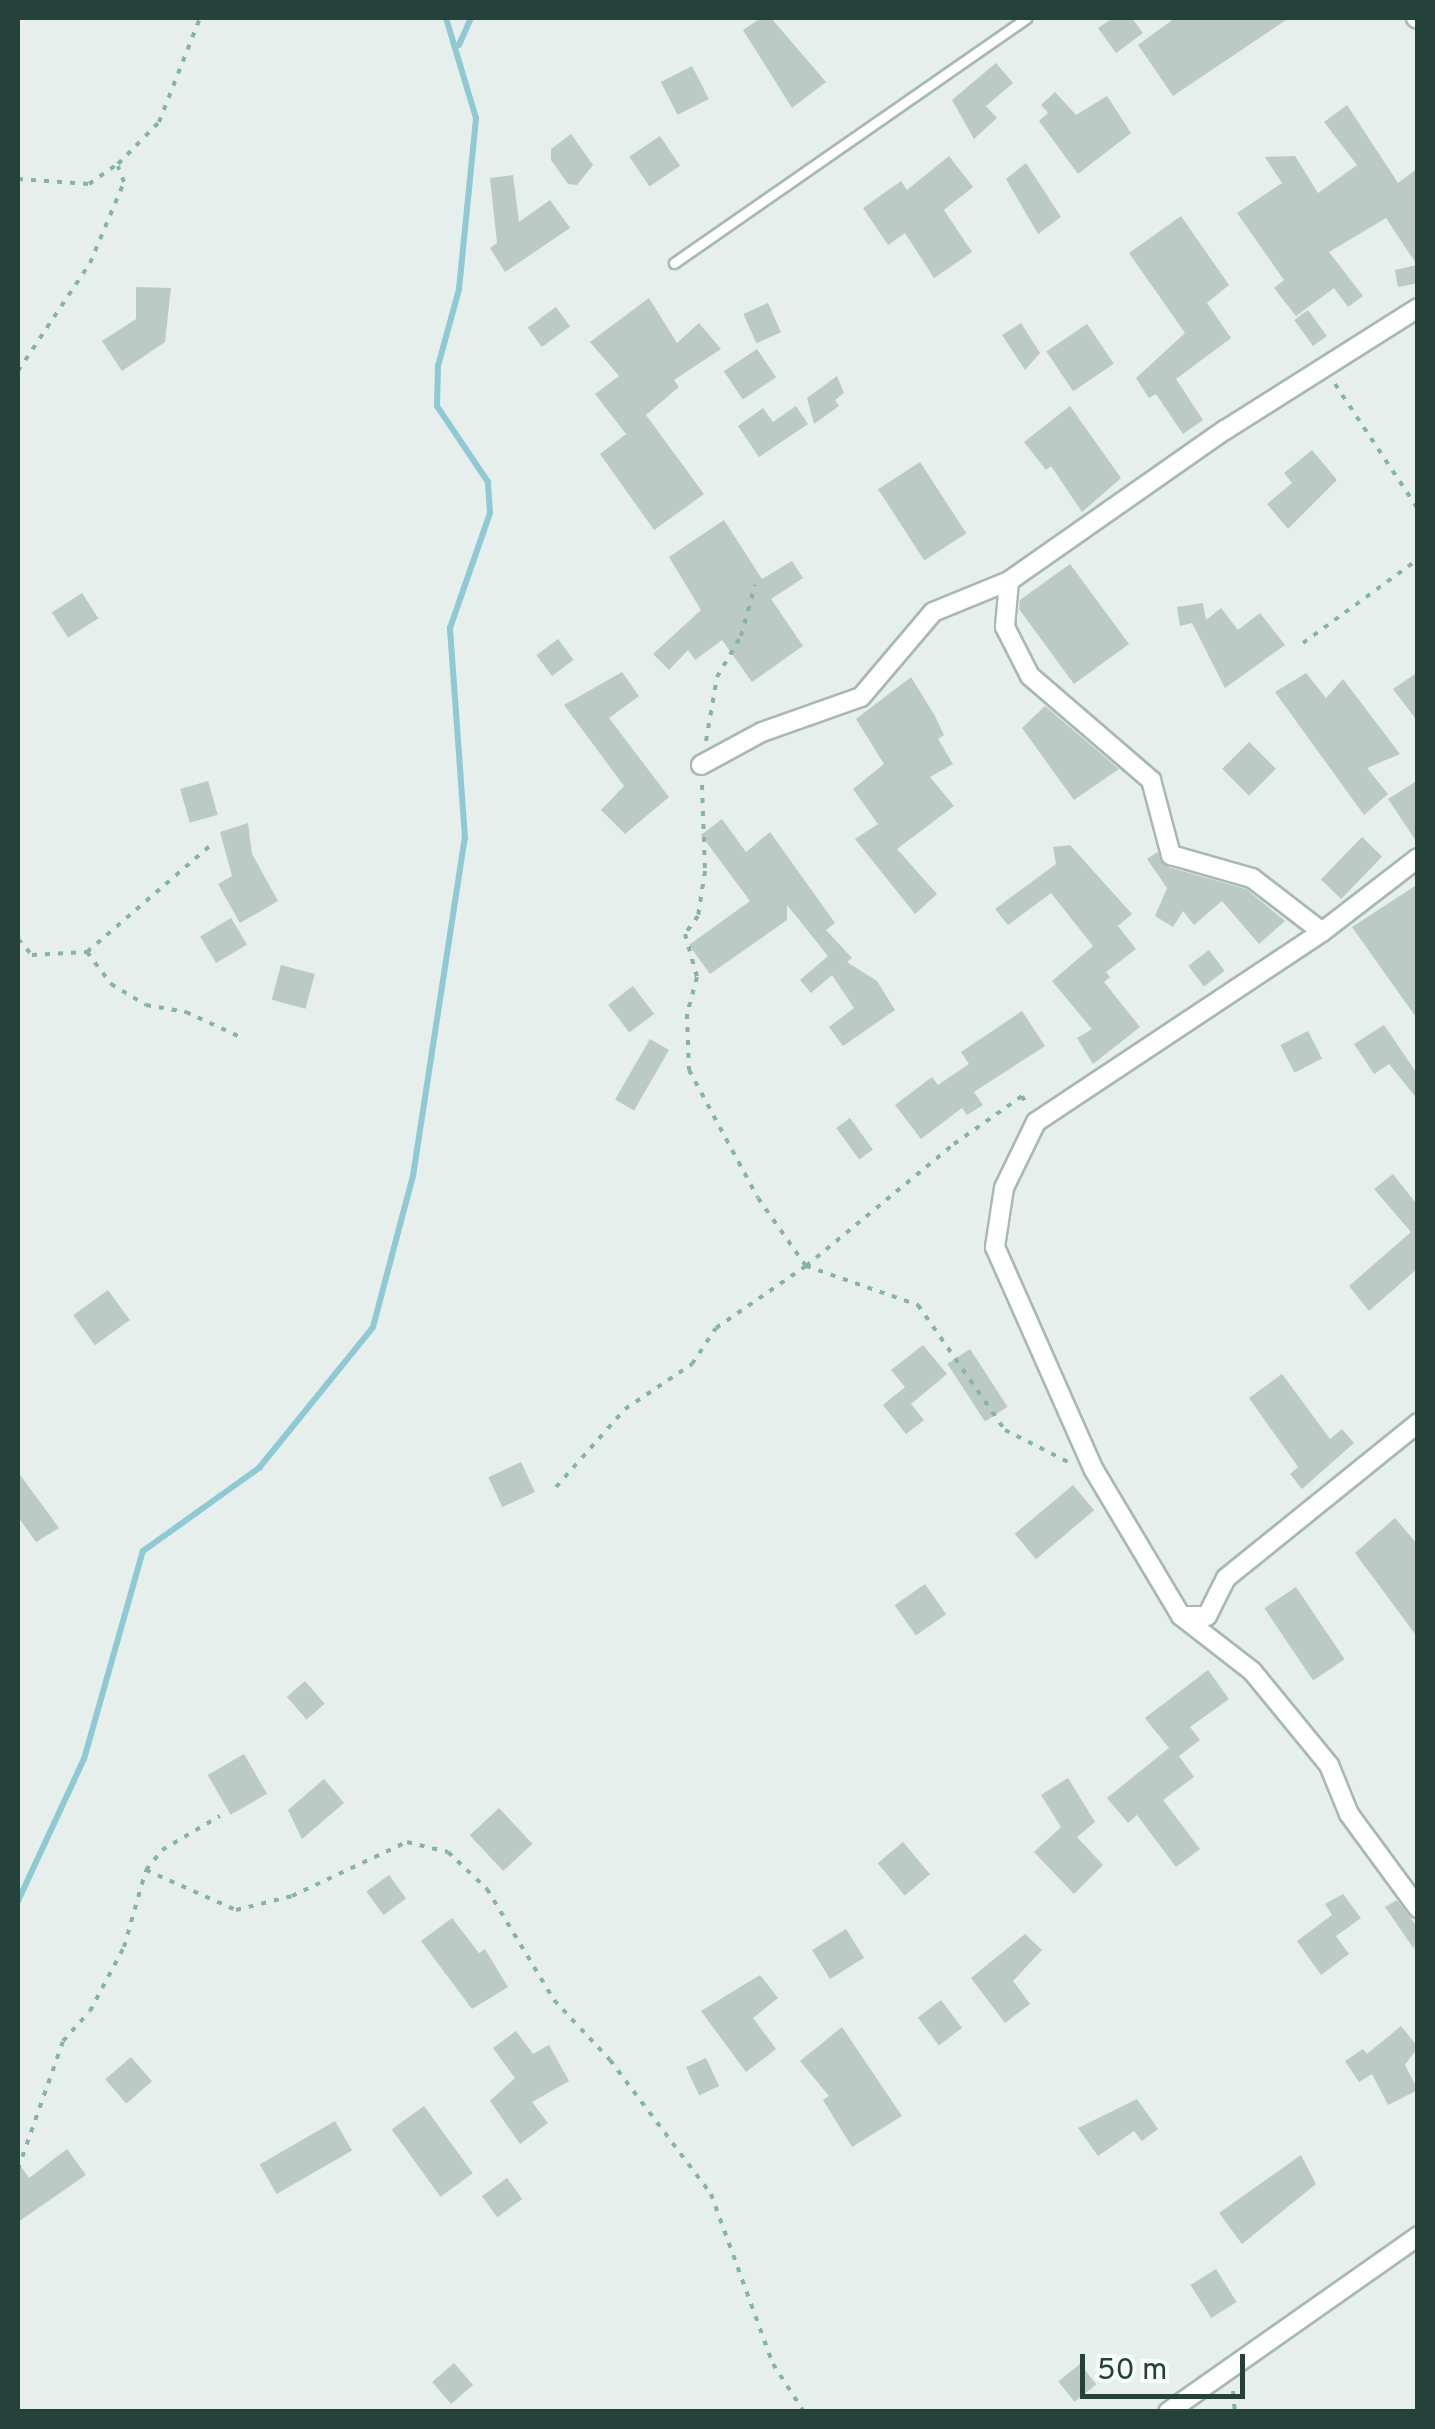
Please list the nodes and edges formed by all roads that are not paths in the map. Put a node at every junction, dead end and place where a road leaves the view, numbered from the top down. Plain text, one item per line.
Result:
1 (1026, 18) edge
2 (674, 263) dead end
3 (1418, 308) edge
4 (1009, 581) junction
5 (702, 765) road end
6 (1418, 858) edge
7 (1322, 932) junction
8 (1418, 1423) edge
9 (1181, 1616) junction
10 (1418, 1908) edge
11 (1418, 2236) edge
12 (1168, 2412) edge

1 - 2 lane
3 - 4 street
4 - 5 street
4 - 7 street
6 - 7 street
7 - 9 street
8 - 9 street
9 - 10 street
11 - 12 street

